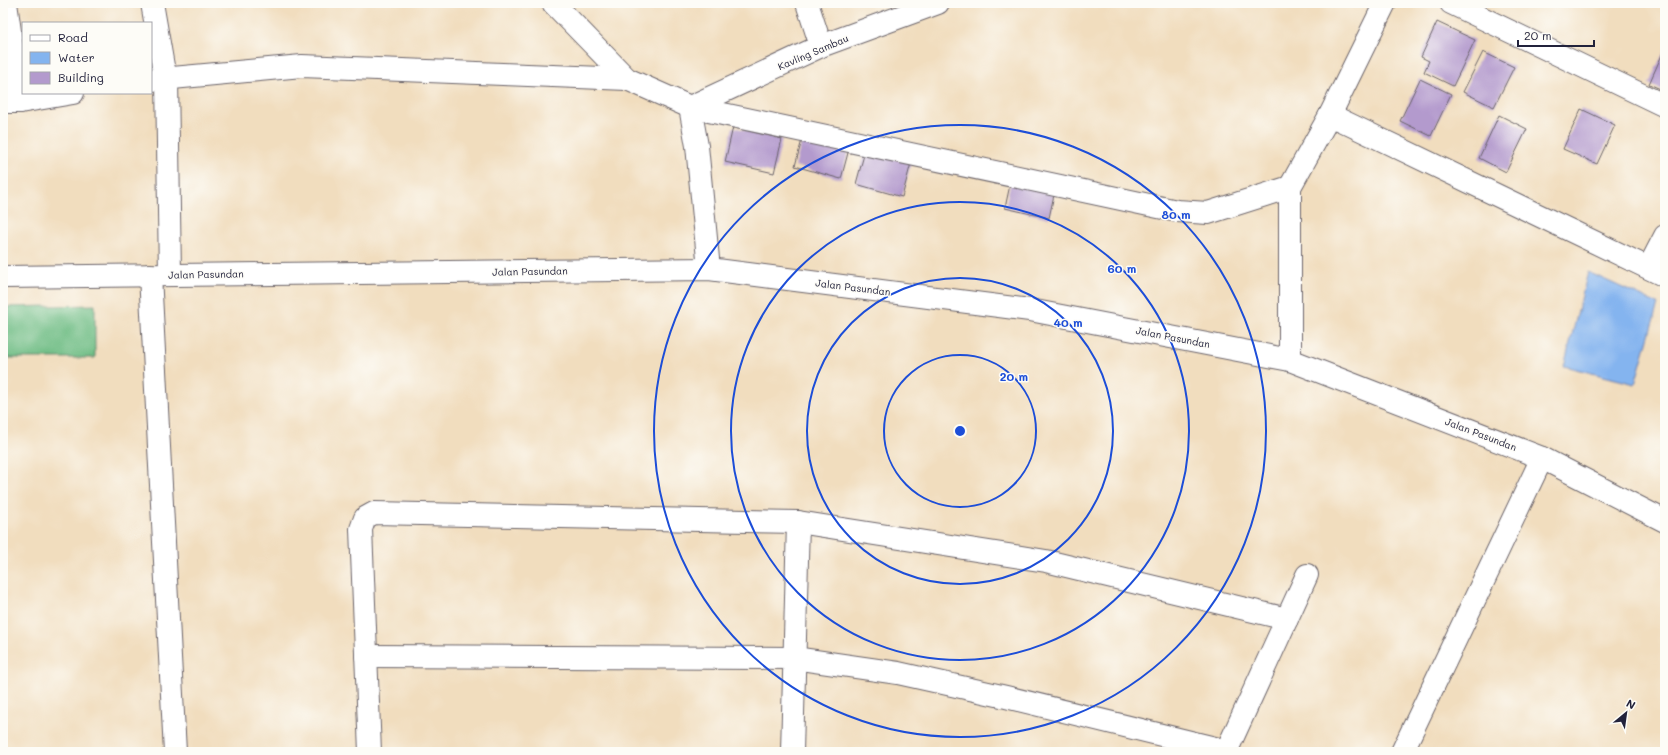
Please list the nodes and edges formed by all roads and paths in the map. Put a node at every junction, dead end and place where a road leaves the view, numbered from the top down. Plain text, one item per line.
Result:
1 (6, 3) edge
2 (152, 3) edge
3 (553, 3) edge
4 (807, 3) edge
5 (938, 3) edge
6 (1385, 3) edge
7 (1451, 3) edge
8 (821, 46) junction
9 (159, 79) edge
10 (627, 79) junction
11 (66, 94) edge
12 (11, 102) edge
13 (1665, 106) edge
14 (690, 107) junction
15 (1330, 115) junction
16 (1290, 187) junction
17 (1665, 236) edge
18 (709, 269) junction
19 (1657, 272) edge
20 (160, 275) junction
21 (3, 277) edge
22 (1290, 360) junction
23 (1542, 458) junction
24 (1665, 521) edge
25 (798, 522) junction
26 (1307, 575) dead end
27 (1287, 620) junction
28 (366, 656) junction
29 (794, 658) junction
30 (1226, 751) edge
31 (175, 752) edge
32 (370, 752) edge
33 (792, 752) edge
34 (1402, 752) edge

1 - 12 street
2 - 9 street
3 - 10 street
4 - 8 street
5 - 8 street, Kavling Sambau
6 - 15 street
7 - 13 street
8 - 14 street, Kavling Sambau
9 - 10 street
9 - 20 street
10 - 14 street
11 - 12 street
14 - 16 street
14 - 18 street
15 - 16 street
15 - 19 street
16 - 22 street
17 - 19 street
18 - 20 street, Jalan Pasundan
18 - 22 street, Jalan Pasundan
20 - 21 street, Jalan Pasundan
20 - 31 street
22 - 23 street, Jalan Pasundan
23 - 24 street, Jalan Pasundan
23 - 34 street
25 - 27 street
25 - 28 street
25 - 29 street
26 - 27 street
27 - 30 street
28 - 29 street
28 - 32 street
29 - 30 street
29 - 33 street

